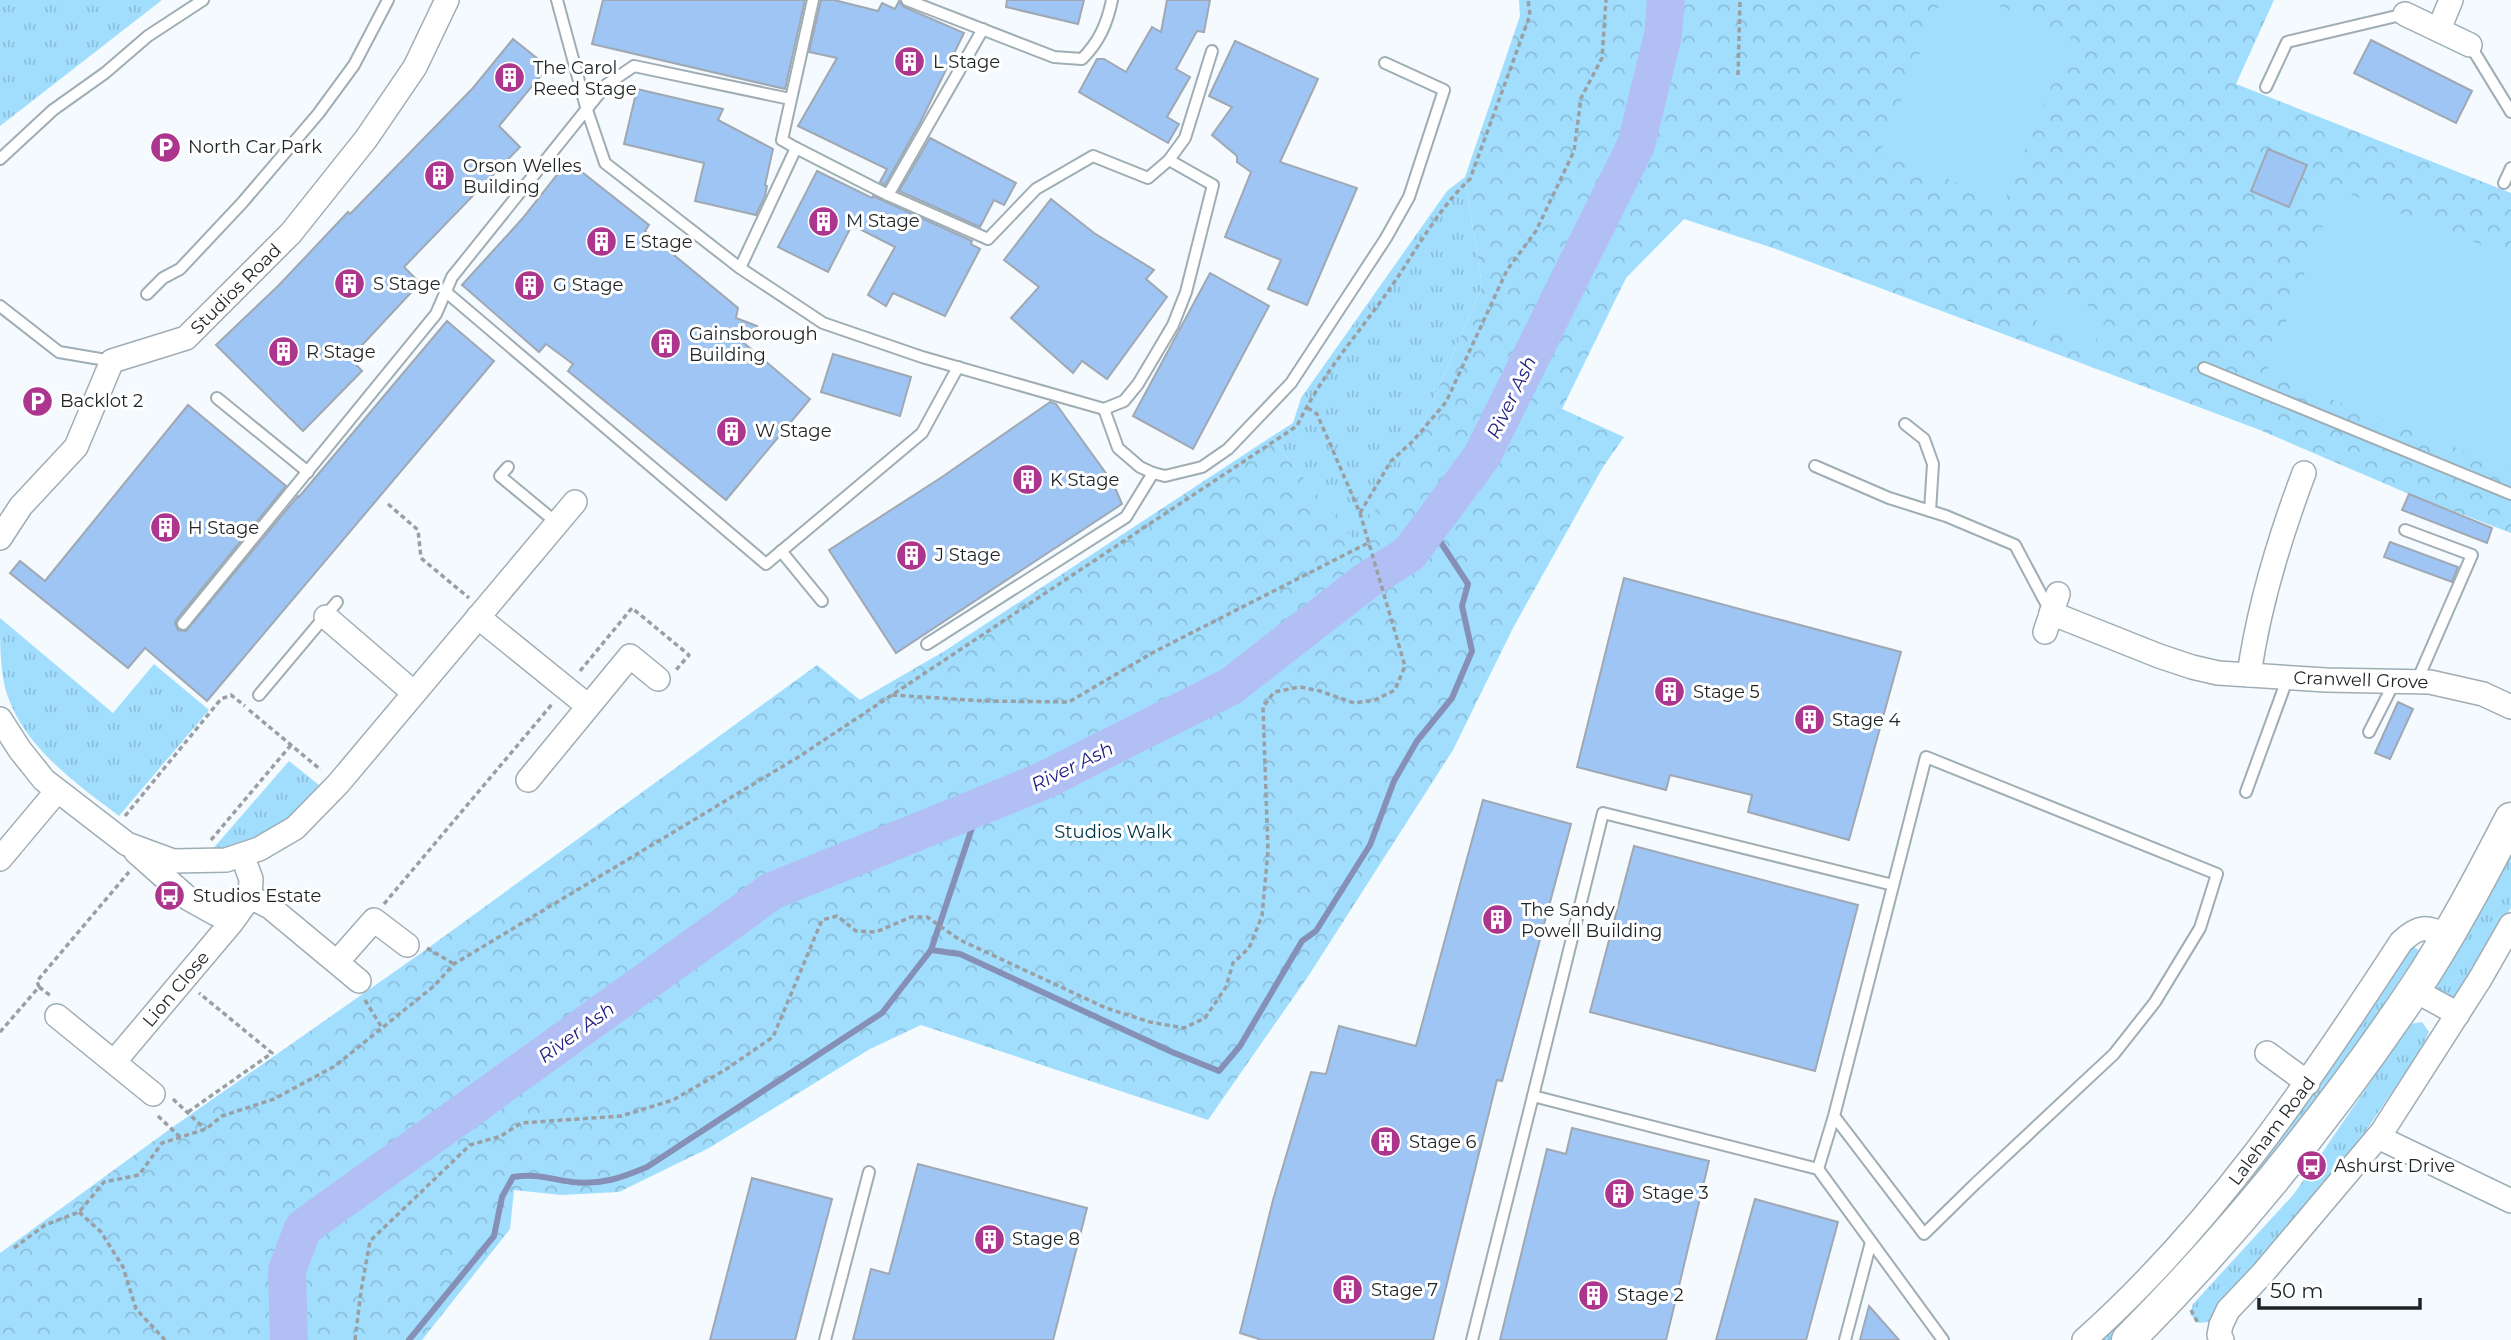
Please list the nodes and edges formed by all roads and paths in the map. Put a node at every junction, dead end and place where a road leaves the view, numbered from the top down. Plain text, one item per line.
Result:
1 (203, 0) edge
2 (388, 0) edge
3 (447, 0) edge
4 (557, 0) edge
5 (813, 0) edge
6 (909, 0) edge
7 (1112, 0) edge
8 (1528, 0) edge
9 (1606, 0) edge
10 (1740, 0) edge
11 (2451, 0) edge
12 (2405, 14) joint
13 (983, 29) junction
14 (2439, 29) junction
15 (2470, 45) joint
16 (1212, 51) dead end
17 (1385, 63) dead end
18 (1738, 75) dead end
19 (2266, 87) dead end
20 (790, 99) junction
21 (586, 107) junction
22 (2511, 112) edge
23 (796, 148) junction
24 (0, 159) edge
25 (1169, 160) junction
26 (2511, 168) edge
27 (2504, 183) dead end
28 (888, 195) junction
29 (740, 268) junction
30 (446, 292) junction
31 (147, 293) dead end
32 (0, 306) edge
33 (112, 360) junction
34 (958, 367) junction
35 (2204, 368) dead end
36 (218, 398) dead end
37 (1306, 407) junction
38 (1104, 409) junction
39 (1905, 424) dead end
40 (1815, 466) dead end
41 (508, 467) dead end
42 (308, 472) junction
43 (1153, 473) junction
44 (2304, 473) dead end
45 (2511, 494) edge
46 (575, 502) dead end
47 (388, 504) dead end
48 (1930, 511) junction
49 (1360, 513) junction
50 (557, 523) junction
51 (2405, 530) dead end
52 (0, 538) edge
53 (1368, 543) junction
54 (781, 551) junction
55 (822, 601) dead end
56 (332, 609) joint
57 (2051, 613) joint
58 (481, 614) junction
59 (183, 624) dead end
60 (927, 644) dead end
61 (2249, 675) junction
62 (2288, 677) junction
63 (658, 679) dead end
64 (2406, 681) junction
65 (415, 693) junction
66 (259, 695) joint
67 (890, 695) junction
68 (245, 706) junction
69 (588, 706) junction
70 (2511, 707) edge
71 (0, 719) edge
72 (2369, 732) dead end
73 (291, 745) junction
74 (528, 780) dead end
75 (338, 784) junction
76 (57, 791) junction
77 (2246, 792) dead end
78 (2511, 819) edge
79 (127, 845) junction
80 (242, 855) junction
81 (0, 859) edge
82 (205, 860) junction
83 (1893, 885) junction
84 (243, 906) junction
85 (2511, 925) edge
86 (2447, 936) junction
87 (407, 945) joint
88 (337, 962) junction
89 (454, 964) junction
90 (183, 979) junction
91 (359, 981) joint
92 (2414, 990) junction
93 (2458, 1014) junction
94 (57, 1016) dead end
95 (382, 1028) junction
96 (0, 1032) edge
97 (2267, 1053) dead end
98 (114, 1062) junction
99 (2308, 1083) junction
100 (1534, 1096) junction
101 (156, 1097) junction
102 (188, 1112) junction
103 (1834, 1116) junction
104 (205, 1129) junction
105 (180, 1137) junction
106 (2378, 1137) junction
107 (1818, 1169) junction
108 (869, 1172) dead end
109 (2511, 1201) edge
110 (79, 1212) junction
111 (1871, 1242) junction
112 (14, 1248) dead end
113 (2178, 1290) junction
114 (2221, 1338) edge
115 (165, 1340) edge
116 (355, 1340) edge
117 (825, 1340) edge
118 (1472, 1340) edge
119 (1845, 1340) edge
120 (1942, 1340) edge
121 (2084, 1340) edge
122 (2128, 1340) edge

1 - 24 lane
2 - 31 lane
3 - 33 street, Studios Road
4 - 21 lane
5 - 20 lane
6 - 13 lane
7 - 13 lane
8 - 37 path
9 - 49 path
10 - 18 path
11 - 14 street
12 - 14 street
12 - 19 lane
13 - 28 lane
14 - 15 street
15 - 22 lane
16 - 25 lane
17 - 43 lane
20 - 21 lane
20 - 23 lane
21 - 29 lane
21 - 30 lane
23 - 28 lane
23 - 29 lane
25 - 28 lane
25 - 38 lane
26 - 27 lane
29 - 34 lane
30 - 42 lane
30 - 54 lane
32 - 33 lane
33 - 52 street
34 - 38 lane
34 - 54 lane
35 - 45 lane
36 - 42 lane
37 - 49 path
37 - 67 path
38 - 43 lane
39 - 48 lane
40 - 48 lane
41 - 50 lane
42 - 59 lane
43 - 60 lane
44 - 61 street
46 - 50 street
47 - 58 path
48 - 57 lane
49 - 53 path
50 - 58 street
51 - 64 lane
53 - 67 path
53 - 116 path
54 - 55 lane
56 - 65 street
56 - 66 lane
57 - 61 street, Cranwell Grove
58 - 65 street
58 - 69 street
61 - 62 street, Cranwell Grove
62 - 64 street, Cranwell Grove
62 - 77 lane
63 - 69 street
64 - 70 street, Cranwell Grove
64 - 72 lane
65 - 75 street
66 - 68 path
67 - 89 path
68 - 73 path
68 - 79 path
69 - 74 street
71 - 76 street
73 - 75 path
73 - 82 path
75 - 80 street
76 - 79 street
76 - 81 street
78 - 86 main road, Laleham Road
79 - 82 street
79 - 84 street
79 - 96 path
80 - 82 street
80 - 84 street
83 - 100 lane
83 - 103 lane
83 - 103 lane
84 - 88 street
84 - 90 street, Lion Close
85 - 93 street
86 - 92 main road, Laleham Road
86 - 99 street, Laleham Road
87 - 88 street
87 - 89 path
88 - 91 street
89 - 95 path
90 - 98 street, Lion Close
90 - 102 path
91 - 95 path
92 - 93 street
92 - 113 main road, Laleham Road
93 - 106 street
94 - 98 street
95 - 104 path
97 - 99 street
98 - 101 street
99 - 121 street, Laleham Road
100 - 107 lane
100 - 118 lane
101 - 102 path
101 - 105 path
102 - 104 path
103 - 107 lane
104 - 105 path
105 - 110 path
106 - 109 street
106 - 114 street
107 - 111 lane
108 - 117 lane
110 - 112 path
110 - 115 path
111 - 119 lane
111 - 120 lane
113 - 114 path
113 - 122 main road, Laleham Road

